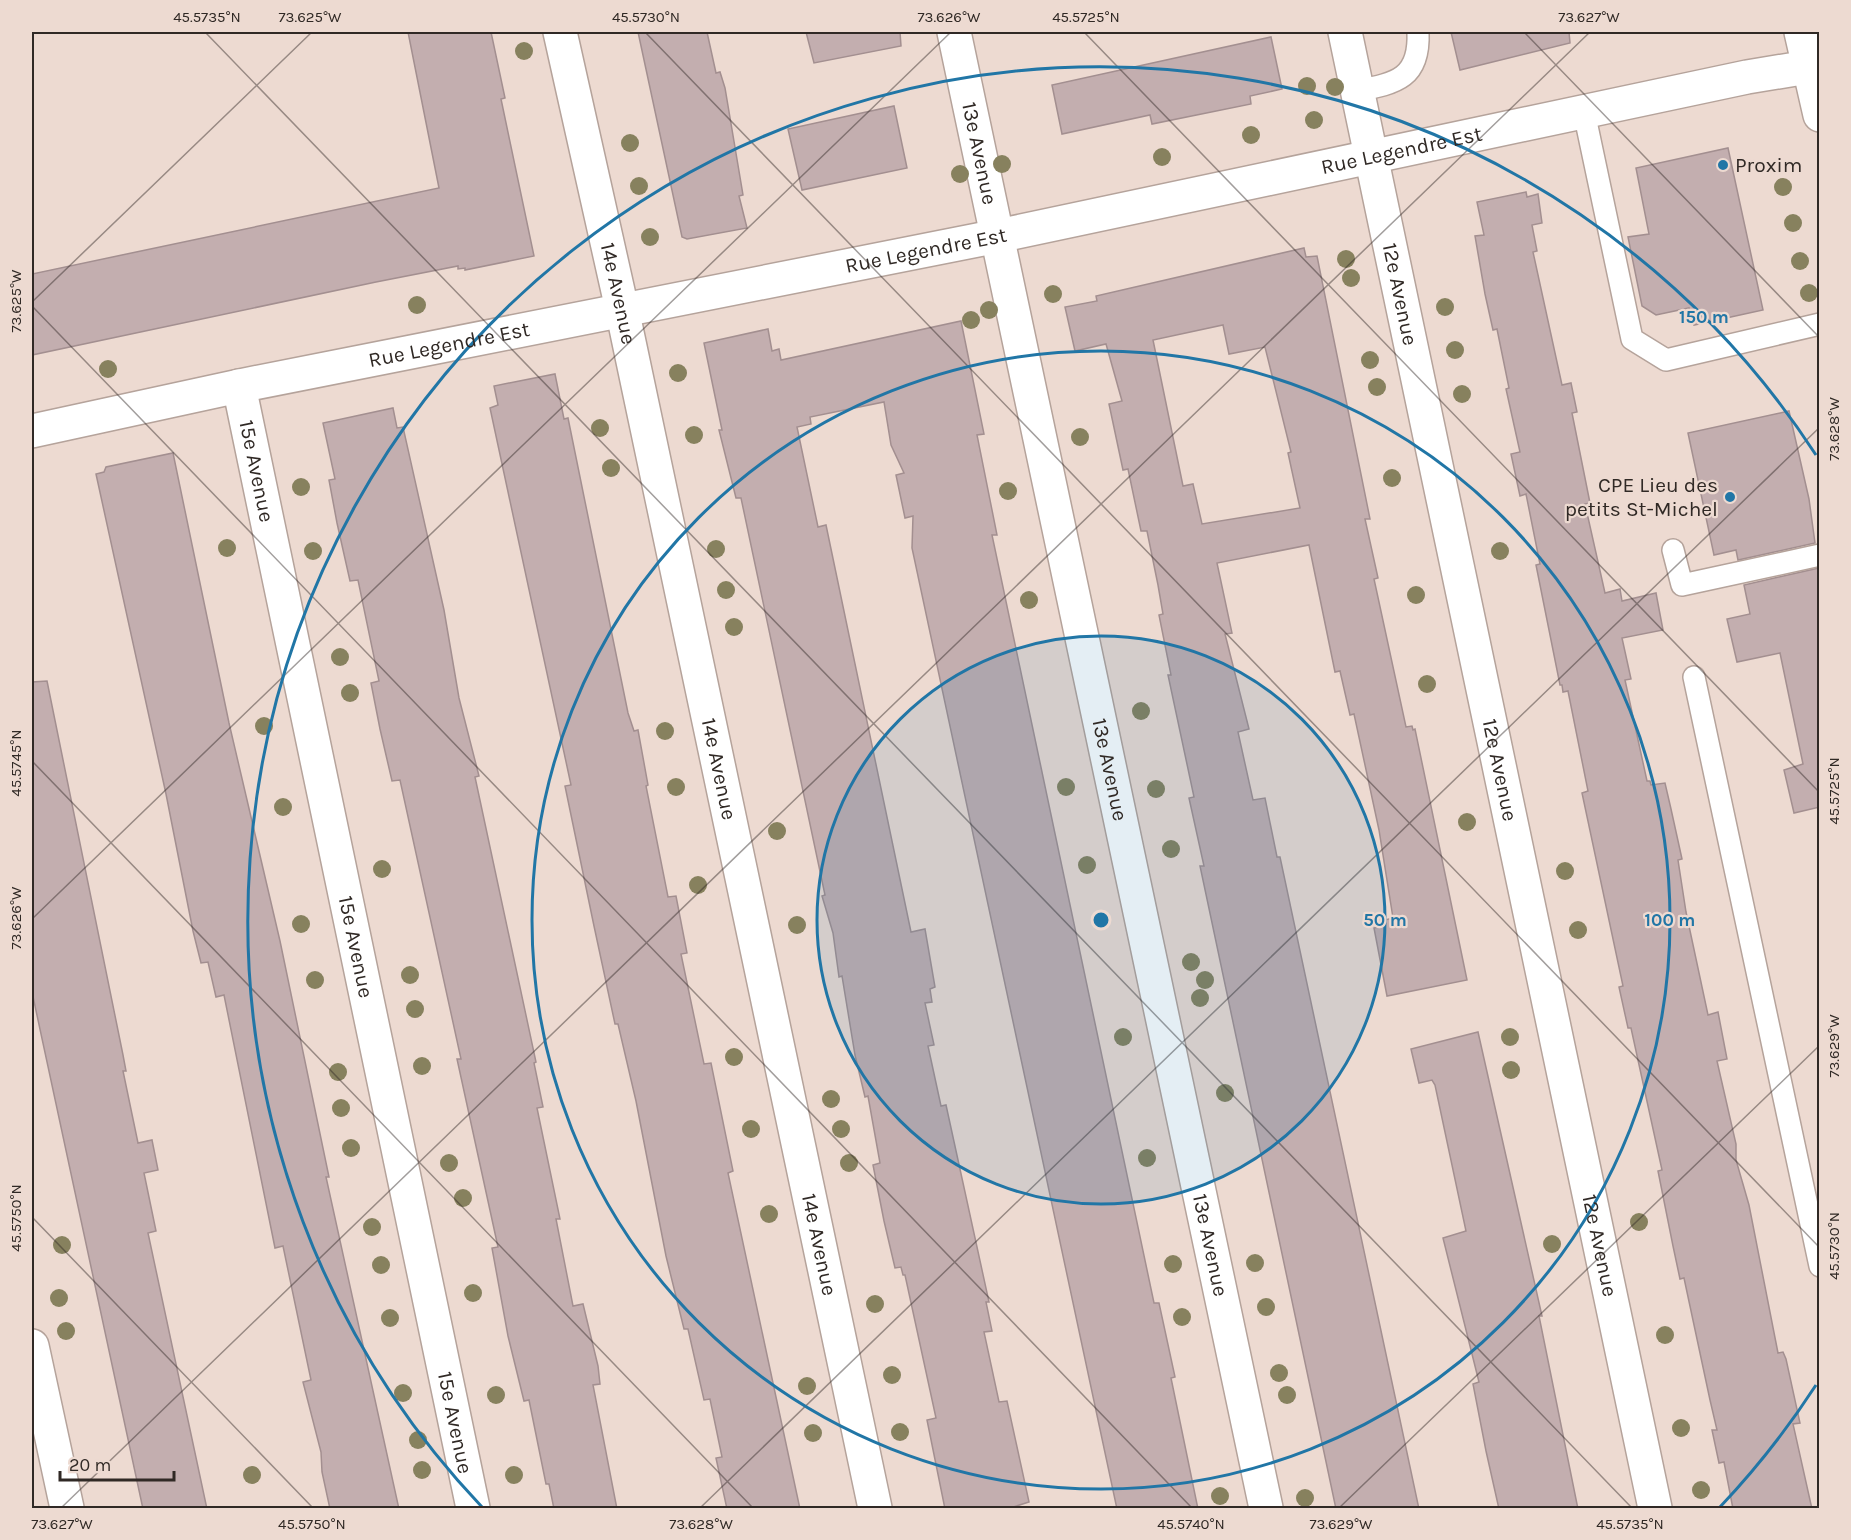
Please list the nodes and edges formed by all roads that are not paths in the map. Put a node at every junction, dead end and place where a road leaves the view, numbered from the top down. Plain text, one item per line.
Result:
1 (560, 32) edge
2 (954, 32) edge
3 (1345, 32) edge
4 (1418, 32) edge
5 (1801, 32) edge
6 (1814, 66) edge
7 (1358, 91) junction
8 (1584, 112) junction
9 (1820, 115) edge
10 (1371, 157) junction
11 (999, 236) junction
12 (622, 309) junction
13 (1820, 324) edge
14 (239, 386) junction
15 (32, 431) edge
16 (1673, 550) dead end
17 (1820, 555) edge
18 (1694, 677) dead end
19 (1820, 1266) edge
20 (32, 1346) edge
21 (66, 1509) edge
22 (473, 1509) edge
23 (874, 1509) edge
24 (1266, 1509) edge
25 (1655, 1509) edge

1 - 12 street, 14e Avenue
2 - 11 street, 13e Avenue
3 - 7 street, 12e Avenue
4 - 7 lane
5 - 6 street
6 - 8 street, Rue Legendre Est
6 - 9 street
7 - 10 street, 12e Avenue
8 - 10 street, Rue Legendre Est
8 - 13 lane
10 - 11 street, Rue Legendre Est
10 - 25 street, 12e Avenue
11 - 12 street, Rue Legendre Est
11 - 24 street, 13e Avenue
12 - 14 street, Rue Legendre Est
12 - 23 street, 14e Avenue
14 - 15 street, Rue Legendre Est
14 - 22 street, 15e Avenue
16 - 17 lane
18 - 19 lane
20 - 21 street

